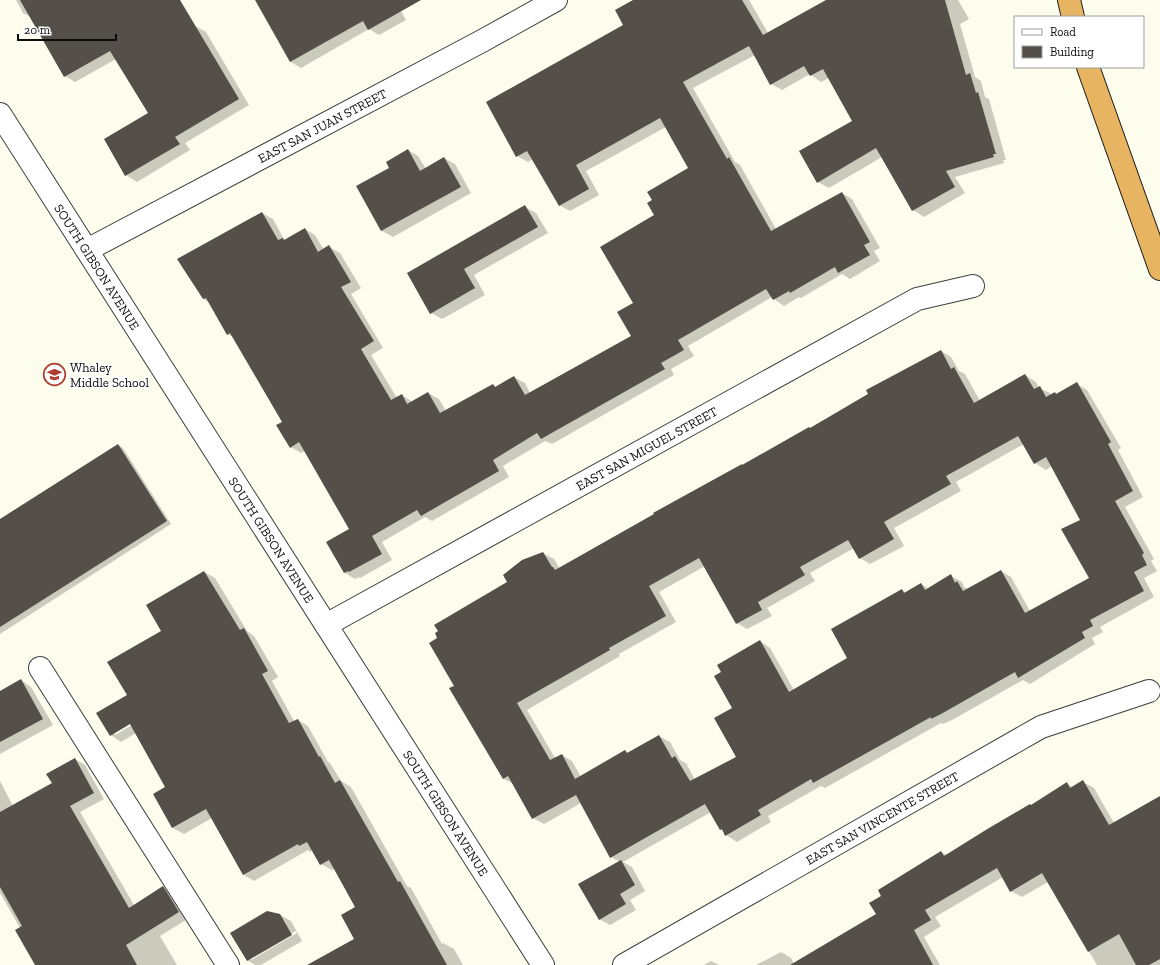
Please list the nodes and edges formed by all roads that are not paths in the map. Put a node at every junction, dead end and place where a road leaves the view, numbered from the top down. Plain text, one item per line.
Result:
1 (556, 0) edge
2 (1069, 0) edge
3 (1073, 16) edge
4 (1088, 68) edge
5 (0, 114) edge
6 (87, 250) junction
7 (1160, 268) edge
8 (973, 286) dead end
9 (326, 625) junction
10 (40, 668) dead end
11 (1149, 691) dead end
12 (228, 965) edge
13 (543, 965) edge
14 (624, 965) edge

1 - 6 street, EAST SAN JUAN STREET
2 - 3 highway
4 - 7 highway
5 - 6 street, SOUTH GIBSON AVENUE
6 - 9 street, SOUTH GIBSON AVENUE
8 - 9 street, EAST SAN MIGUEL STREET
9 - 13 street, SOUTH GIBSON AVENUE
10 - 12 street
11 - 14 street, EAST SAN VINCENTE STREET

